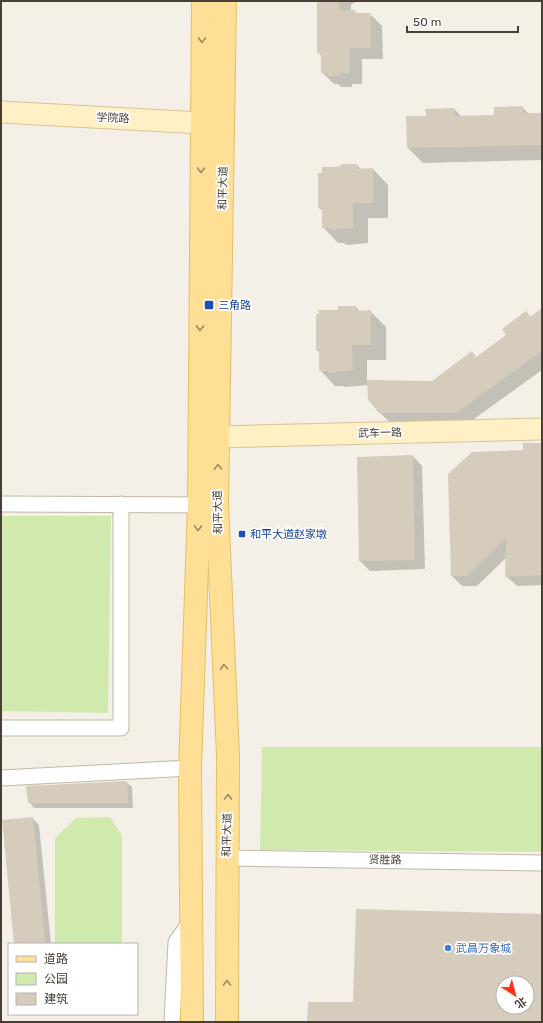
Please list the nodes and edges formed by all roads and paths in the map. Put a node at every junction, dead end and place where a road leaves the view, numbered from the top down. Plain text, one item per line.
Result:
1 (203, 1) edge
2 (225, 1) edge
3 (1, 112) edge
4 (202, 122) junction
5 (224, 124) junction
6 (542, 429) edge
7 (218, 437) junction
8 (1, 504) edge
9 (121, 504) junction
10 (208, 505) junction
11 (1, 728) edge
12 (190, 768) junction
13 (1, 778) edge
14 (227, 858) junction
15 (542, 863) edge
16 (191, 921) junction
17 (172, 1022) edge
18 (192, 1022) edge
19 (227, 1022) edge

1 -> 4 main road, 和平大道
2 - 5 main road, 和平大道
3 - 4 street, 学院路
4 - 5 street, 学院路
4 -> 10 main road, 和平大道
5 - 7 main road, 和平大道
6 - 7 street, 武车一路
10 -> 7 main road, 和平大道
8 - 9 street
9 - 10 street
9 - 11 street
10 -> 12 main road, 和平大道
14 -> 10 main road, 和平大道
12 - 13 street
12 - 16 main road, 和平大道
14 - 15 street, 贤胜路
19 -> 14 main road, 和平大道
16 - 17 street
16 - 18 main road, 和平大道

